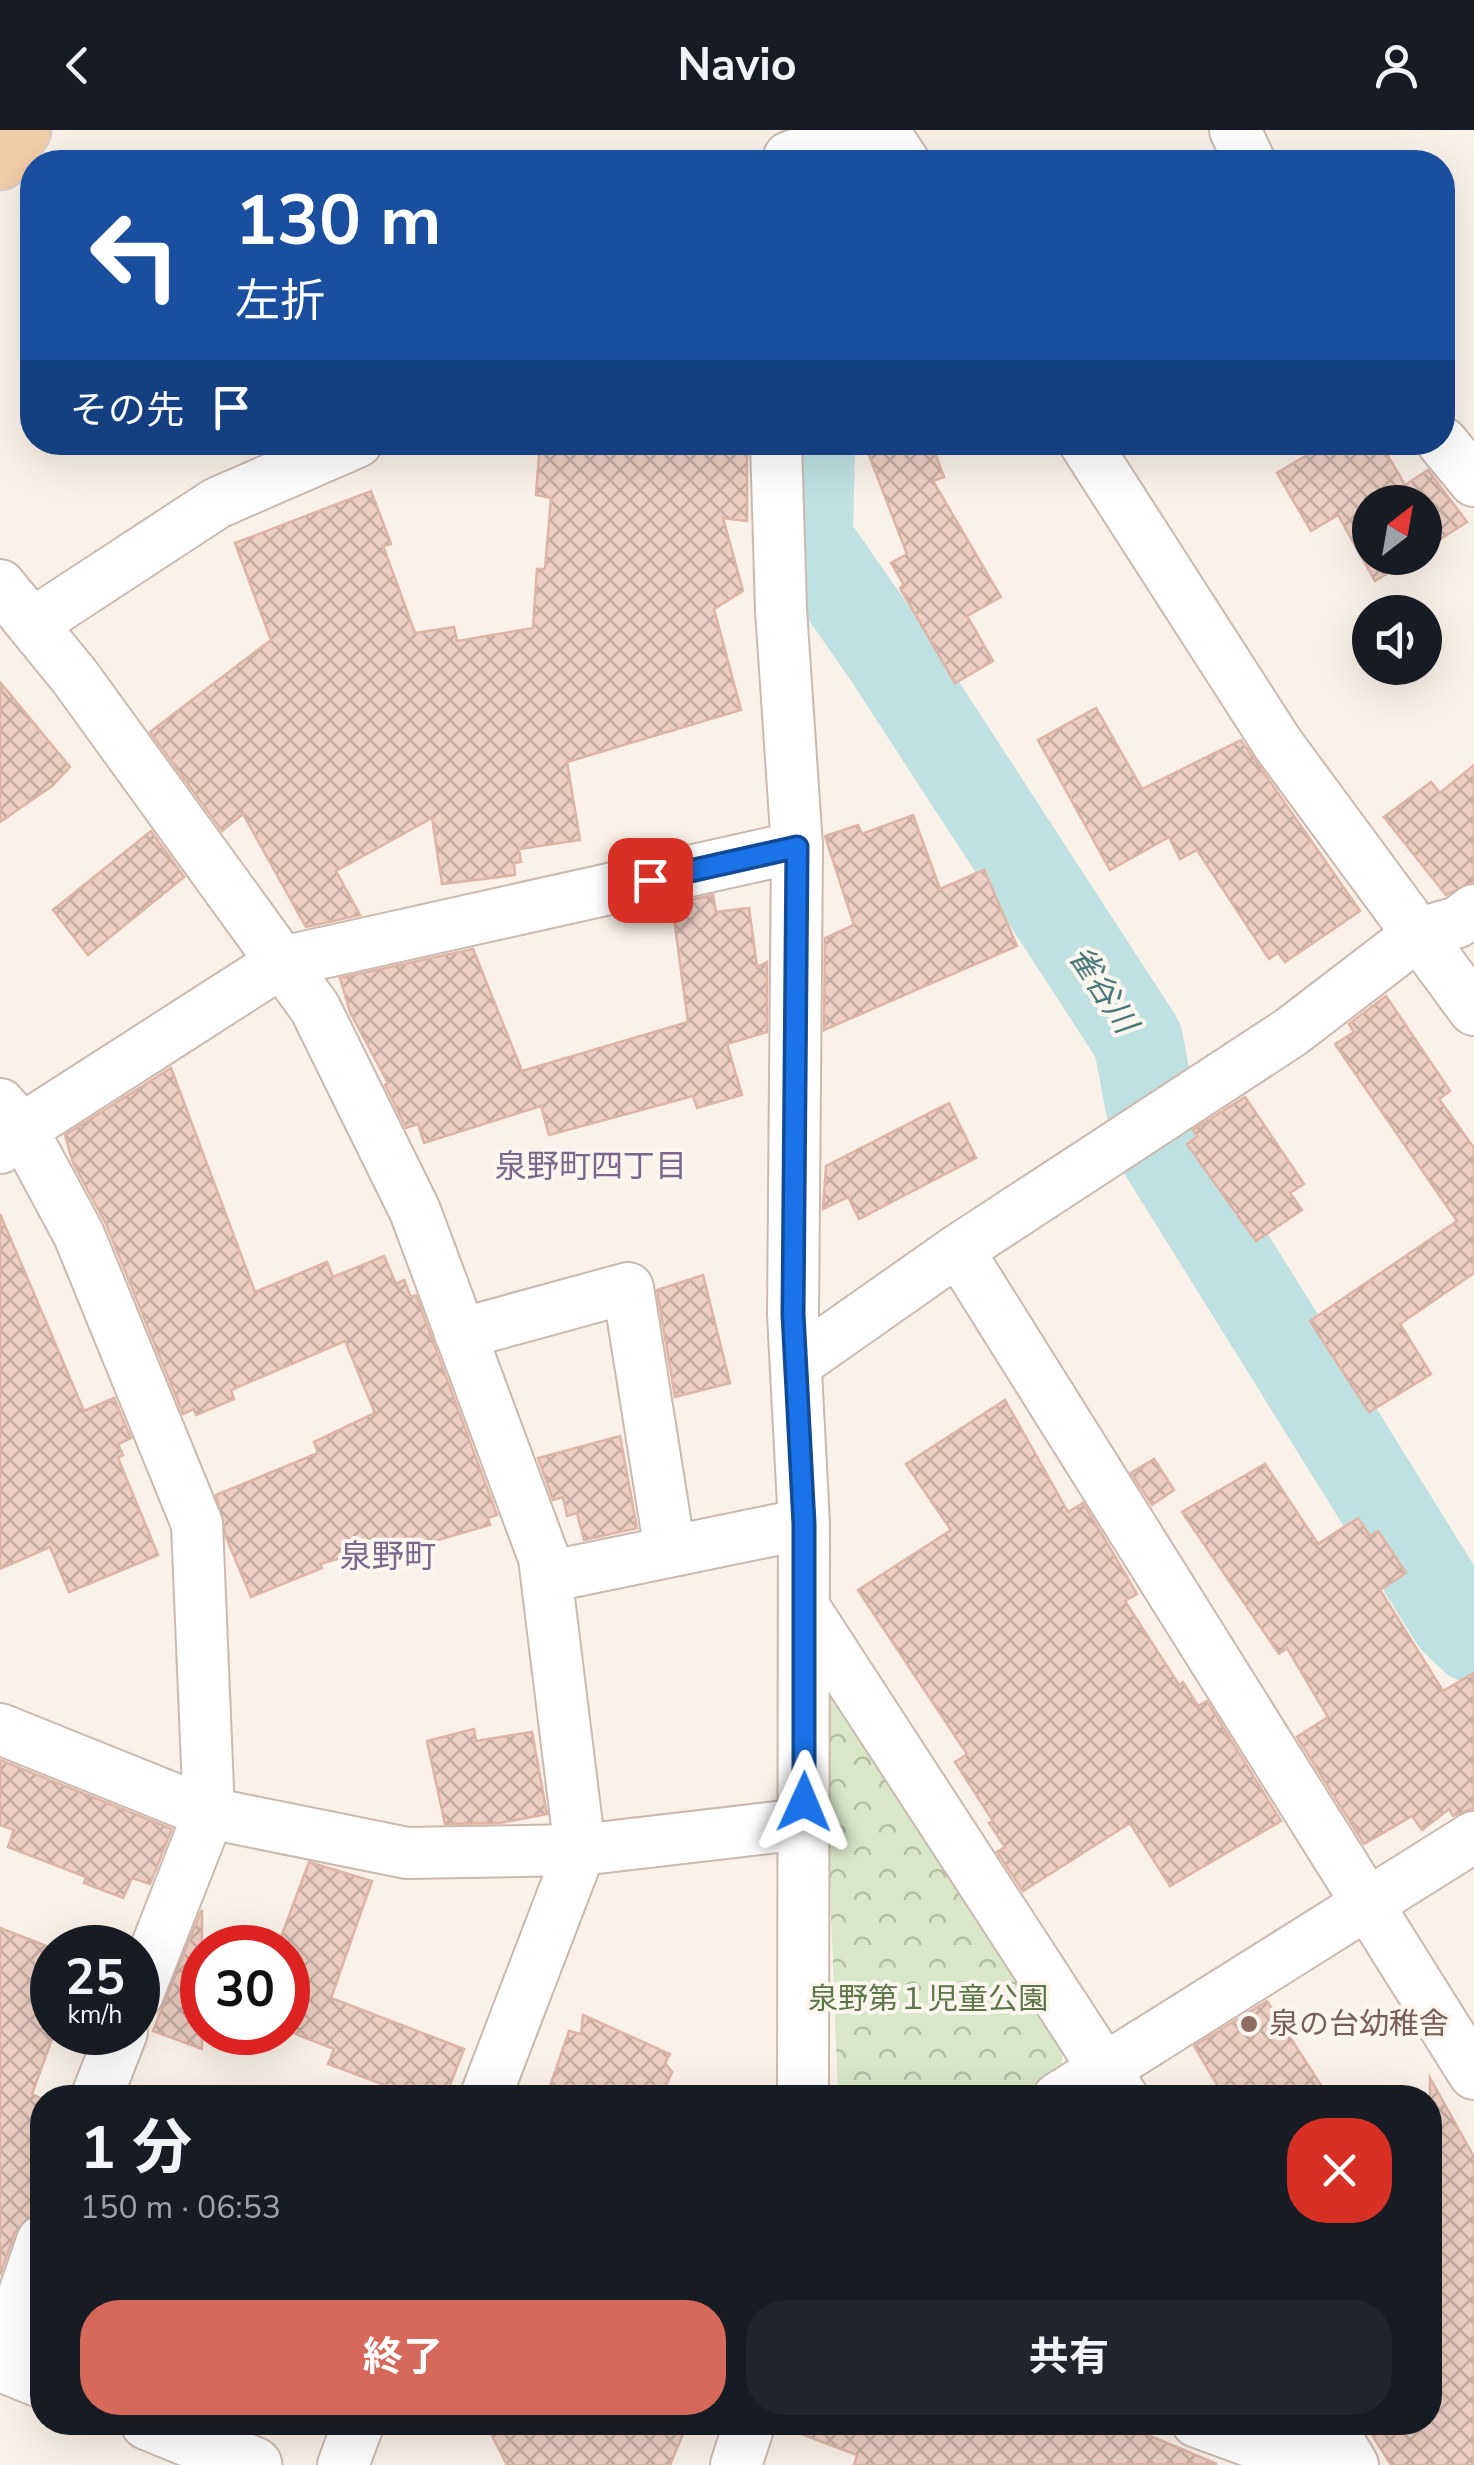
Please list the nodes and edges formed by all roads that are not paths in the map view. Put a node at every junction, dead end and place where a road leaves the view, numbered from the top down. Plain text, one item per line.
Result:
1 (23, 130) edge
2 (866, 130) edge
3 (794, 150) edge
4 (0, 162) edge
5 (328, 455) edge
6 (776, 455) edge
7 (1092, 455) edge
8 (1453, 455) edge
9 (1474, 480) edge
10 (0, 585) edge
11 (32, 624) junction
12 (797, 847) junction
13 (1474, 910) edge
14 (1420, 933) junction
15 (282, 962) junction
16 (1474, 1010) edge
17 (7, 1127) edge
18 (958, 1250) junction
19 (460, 1334) junction
20 (797, 1362) junction
21 (804, 1524) junction
22 (670, 1551) junction
23 (547, 1577) junction
24 (804, 1609) junction
25 (0, 1730) edge
26 (209, 1813) junction
27 (804, 1824) junction
28 (1474, 1837) edge
29 (580, 1850) junction
30 (1367, 1902) junction
31 (160, 1938) edge
32 (113, 2055) edge
33 (1474, 2074) edge
34 (1114, 2083) edge
35 (101, 2085) edge
36 (490, 2085) edge
37 (803, 2085) edge
38 (30, 2276) edge
39 (0, 2364) edge
40 (30, 2375) edge
41 (180, 2435) edge
42 (354, 2435) edge
43 (746, 2435) edge
44 (1233, 2435) edge
45 (1334, 2435) edge
46 (254, 2465) edge
47 (343, 2465) edge
48 (736, 2465) edge
49 (1315, 2465) edge
50 (1353, 2465) edge

1 - 4 main road
2 - 3 street
5 - 11 street
6 - 12 street
7 - 14 street
8 - 9 street
10 - 11 street
11 - 15 street
12 - 15 street
12 - 20 street
13 - 14 street
14 - 16 street
14 - 18 street
15 - 17 street
15 - 19 street
17 - 26 street
18 - 20 street
18 - 30 street
19 - 22 street
19 - 23 street
20 - 21 street
21 - 22 street
21 - 24 street
22 - 23 street
23 - 29 street
24 - 27 street
24 - 34 street
25 - 26 street
26 - 29 street
26 - 31 street
27 - 29 street
27 - 37 street
28 - 30 street
29 - 36 street
30 - 33 street
30 - 34 street
32 - 35 street
38 - 39 street
39 - 40 street
41 - 46 street
42 - 47 street
43 - 48 street
44 - 49 street
45 - 50 street

